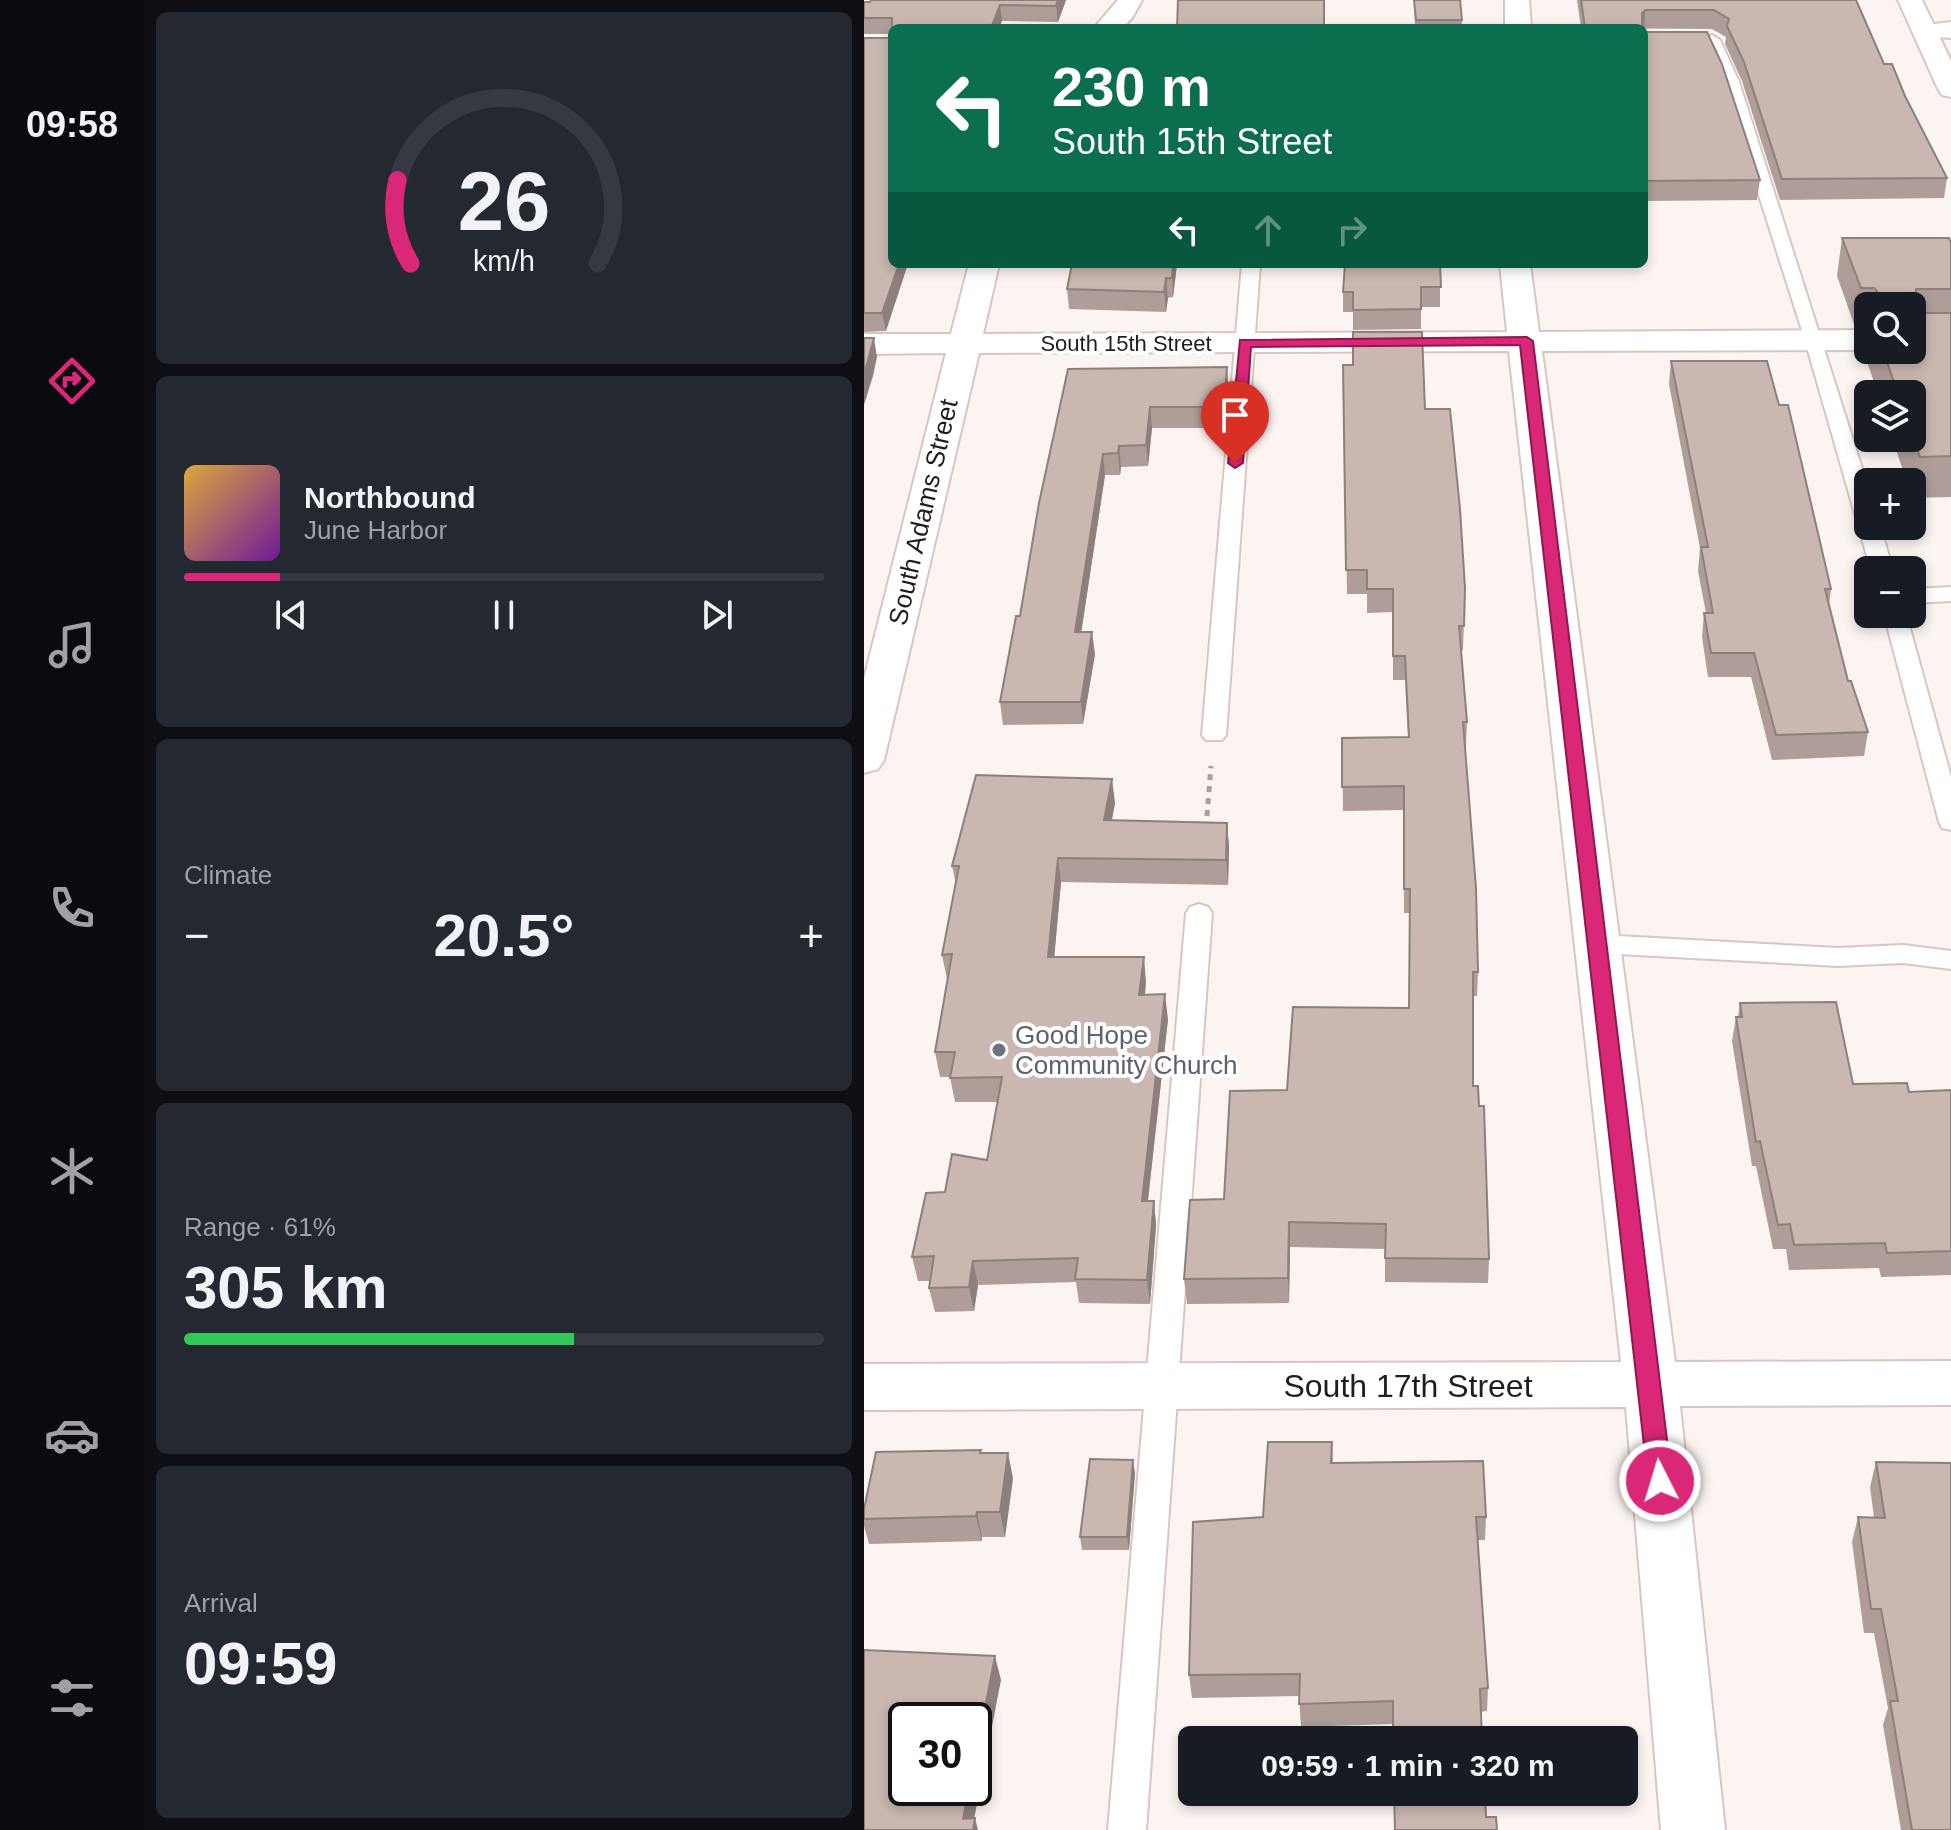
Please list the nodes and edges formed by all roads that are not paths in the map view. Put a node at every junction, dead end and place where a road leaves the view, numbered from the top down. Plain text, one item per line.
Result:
1 (1130, 0) edge
2 (1517, 0) edge
3 (1910, 0) edge
4 (1111, 24) edge
5 (1518, 24) edge
6 (1938, 30) edge
7 (1685, 40) edge
8 (1712, 40) joint
9 (1951, 89) edge
10 (983, 268) edge
11 (1251, 268) edge
12 (1516, 268) edge
13 (1814, 340) junction
14 (1854, 340) edge
15 (1527, 341) junction
16 (1245, 343) junction
17 (864, 344) edge
18 (963, 344) junction
19 (1854, 476) edge
20 (1951, 594) edge
21 (1926, 595) edge
22 (1899, 628) edge
23 (1214, 735) road end
24 (867, 740) edge
25 (1951, 822) edge
26 (1199, 913) road end
27 (1599, 944) junction
28 (1951, 960) edge
29 (1951, 1383) edge
30 (1651, 1385) junction
31 (1162, 1386) junction
32 (864, 1387) edge
33 (1127, 1830) edge
34 (1693, 1830) edge

1 - 4 street
2 - 5 street
3 - 6 street
6 - 9 street
7 - 8 street
8 - 13 lane
10 - 18 street, South Adams Street
11 - 16 lane
12 - 15 street
13 - 14 street, South 15th Street
13 - 15 street, South 15th Street
13 - 19 lane
15 - 16 street, South 15th Street
15 - 27 street
16 - 18 street, South 15th Street
16 - 23 lane
17 - 18 street, South 15th Street
18 - 24 street, South Adams Street
20 - 21 lane
22 - 25 lane
26 - 31 lane
27 - 28 lane
27 - 30 street
29 - 30 street, South 17th Street
30 - 31 street, South 17th Street
30 - 34 street
31 - 32 street, South 17th Street
31 - 33 lane

